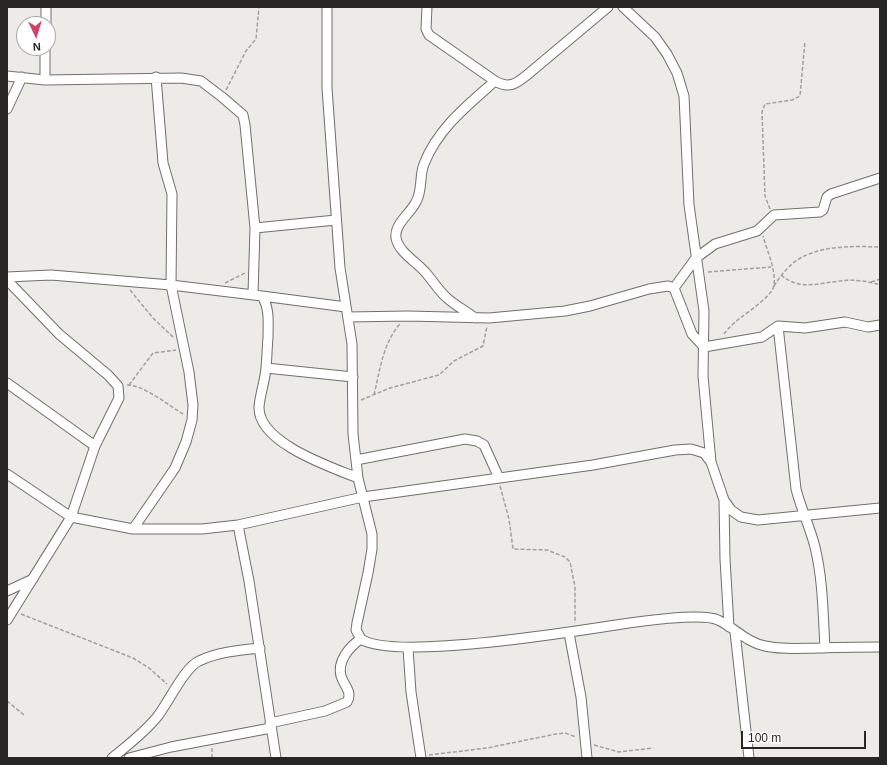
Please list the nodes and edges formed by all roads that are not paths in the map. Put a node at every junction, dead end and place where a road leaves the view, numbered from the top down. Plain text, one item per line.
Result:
1 (327, 7) edge
2 (427, 7) edge
3 (608, 7) edge
4 (623, 7) edge
5 (45, 56) edge
6 (7, 76) edge
7 (22, 77) junction
8 (156, 77) junction
9 (45, 80) junction
10 (496, 81) junction
11 (7, 109) edge
12 (880, 178) edge
13 (336, 220) junction
14 (255, 228) junction
15 (696, 258) junction
16 (698, 272) junction
17 (682, 276) junction
18 (7, 277) edge
19 (7, 280) edge
20 (171, 285) junction
21 (674, 288) junction
22 (258, 295) junction
23 (346, 306) junction
24 (348, 317) junction
25 (475, 318) junction
26 (880, 325) edge
27 (778, 326) junction
28 (704, 347) junction
29 (266, 368) junction
30 (353, 377) junction
31 (7, 383) edge
32 (95, 446) junction
33 (356, 460) junction
34 (711, 462) junction
35 (7, 474) edge
36 (358, 478) junction
37 (499, 478) junction
38 (363, 497) junction
39 (724, 500) junction
40 (880, 508) edge
41 (803, 515) junction
42 (71, 517) junction
43 (238, 525) junction
44 (133, 529) junction
45 (33, 579) junction
46 (7, 591) edge
47 (7, 620) edge
48 (732, 630) junction
49 (572, 632) junction
50 (361, 639) junction
51 (880, 647) edge
52 (260, 648) junction
53 (408, 648) junction
54 (825, 648) junction
55 (270, 725) junction
56 (421, 757) edge
57 (112, 758) edge
58 (129, 758) edge
59 (276, 758) edge
60 (587, 758) edge
61 (749, 758) edge

1 - 13 street
2 - 10 street
3 - 10 street
4 - 15 street
5 - 9 street
6 - 7 street
7 - 9 street
7 - 11 street
8 - 9 street
8 - 14 street
8 - 20 street
10 - 25 street
12 - 15 street
13 - 14 street
13 - 23 street
14 - 22 street
15 - 16 street
15 - 17 street
16 - 17 street
16 - 28 street
17 - 21 street
18 - 20 street
19 - 32 street
20 - 22 street
20 - 44 street
21 - 25 street
21 - 28 street
22 - 23 street
22 - 29 street
23 - 24 street
24 - 25 street
24 - 30 street
26 - 27 street
27 - 28 street
27 - 41 street
28 - 34 street
29 - 30 street
29 - 36 street
30 - 33 street
31 - 32 street
32 - 42 street
33 - 36 street
33 - 37 street
34 - 37 street
34 - 39 street
35 - 42 street
36 - 38 street
37 - 38 street
38 - 43 street
38 - 50 street
39 - 41 street
39 - 48 street
40 - 41 street
41 - 54 street
42 - 44 street
42 - 45 street
43 - 44 street
43 - 52 street
45 - 46 street
45 - 47 street
48 - 49 street
48 - 54 street
48 - 61 street
49 - 53 street
49 - 60 street
50 - 53 street
50 - 55 street
51 - 54 street
52 - 55 street
52 - 57 street
53 - 56 street
55 - 58 street
55 - 59 street

